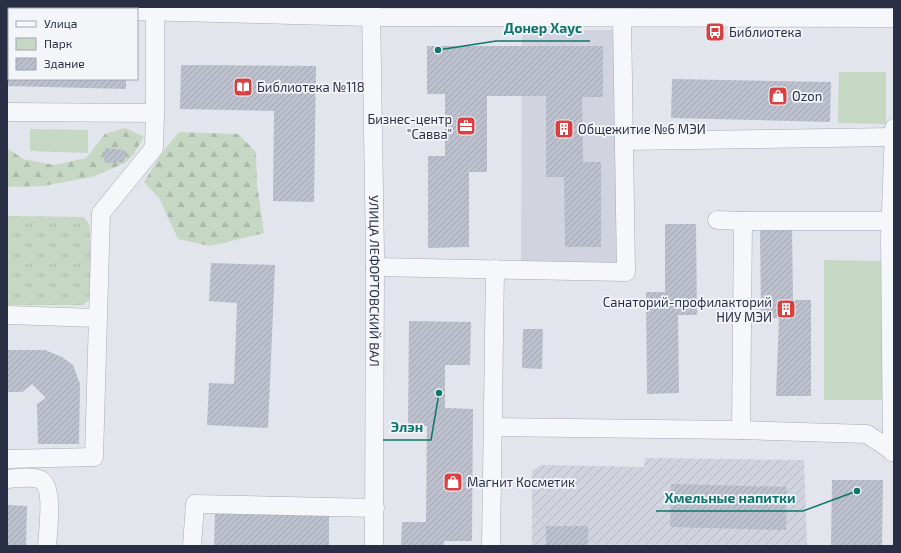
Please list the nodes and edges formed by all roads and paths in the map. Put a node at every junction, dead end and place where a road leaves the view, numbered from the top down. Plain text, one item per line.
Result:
1 (23, 7) edge
2 (52, 8) edge
3 (138, 11) edge
4 (155, 11) junction
5 (371, 12) edge
6 (545, 12) edge
7 (883, 14) edge
8 (622, 18) junction
9 (7, 112) edge
10 (155, 113) junction
11 (894, 128) edge
12 (894, 137) edge
13 (624, 141) junction
14 (717, 220) dead end
15 (743, 221) junction
16 (891, 221) junction
17 (892, 239) edge
18 (375, 267) junction
19 (495, 270) junction
20 (7, 315) edge
21 (97, 318) junction
22 (493, 427) junction
23 (741, 430) junction
24 (893, 452) edge
25 (7, 459) edge
26 (7, 478) edge
27 (374, 508) junction
28 (47, 546) edge
29 (192, 546) edge
30 (374, 546) edge
31 (491, 546) edge

1 - 2 street
3 - 4 street
4 - 5 street
4 - 10 street
5 - 6 street
5 - 18 street, УЛИЦА ЛЕФОРТОВСКИЙ ВАЛ
6 - 8 street
7 - 8 street
8 - 13 street
9 - 10 street
10 - 21 street
11 - 12 street
12 - 13 street
12 - 16 street
13 - 19 street
14 - 15 street
15 - 16 street
15 - 23 street
16 - 17 street
17 - 24 street
18 - 19 street
18 - 27 street, УЛИЦА ЛЕФОРТОВСКИЙ ВАЛ
19 - 22 street
20 - 21 street
21 - 25 street
22 - 23 street
22 - 31 street
23 - 24 street
26 - 28 street
27 - 29 street
27 - 30 street, УЛИЦА ЛЕФОРТОВСКИЙ ВАЛ

